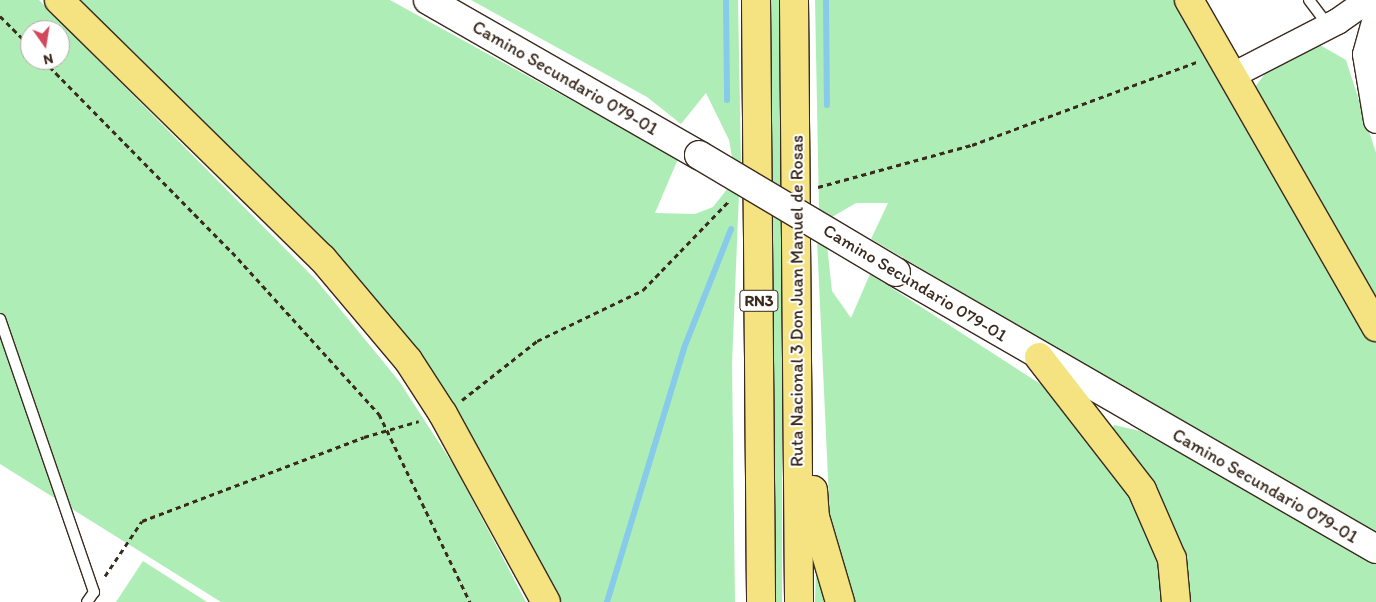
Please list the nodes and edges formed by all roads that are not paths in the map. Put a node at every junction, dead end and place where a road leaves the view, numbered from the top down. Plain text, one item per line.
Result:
1 (59, 0) edge
2 (428, 0) edge
3 (756, 0) edge
4 (794, 0) edge
5 (1189, 0) edge
6 (1309, 0) edge
7 (1367, 0) edge
8 (1376, 14) edge
9 (1328, 26) junction
10 (1227, 64) junction
11 (1376, 120) edge
12 (798, 271) junction
13 (0, 320) edge
14 (1376, 327) edge
15 (1039, 357) junction
16 (1376, 549) edge
17 (87, 602) edge
18 (546, 602) edge
19 (761, 602) edge
20 (799, 602) edge
21 (840, 602) edge
22 (1176, 602) edge

1 - 18 highway
2 - 15 main road, Camino Secundario 079-01, bridge
3 - 19 highway, Ruta Nacional 3 Don Juan Manuel de Rosas / RN3
4 - 12 highway, Ruta Nacional 3 Don Juan Manuel de Rosas / RN3
5 - 10 highway
6 - 9 lane
7 - 9 street
8 - 11 street
9 - 10 street
10 - 14 highway
12 - 20 highway, Ruta Nacional 3 Don Juan Manuel de Rosas / RN3
12 - 21 highway
13 - 17 lane
15 - 16 main road, Camino Secundario 079-01
15 - 22 highway

